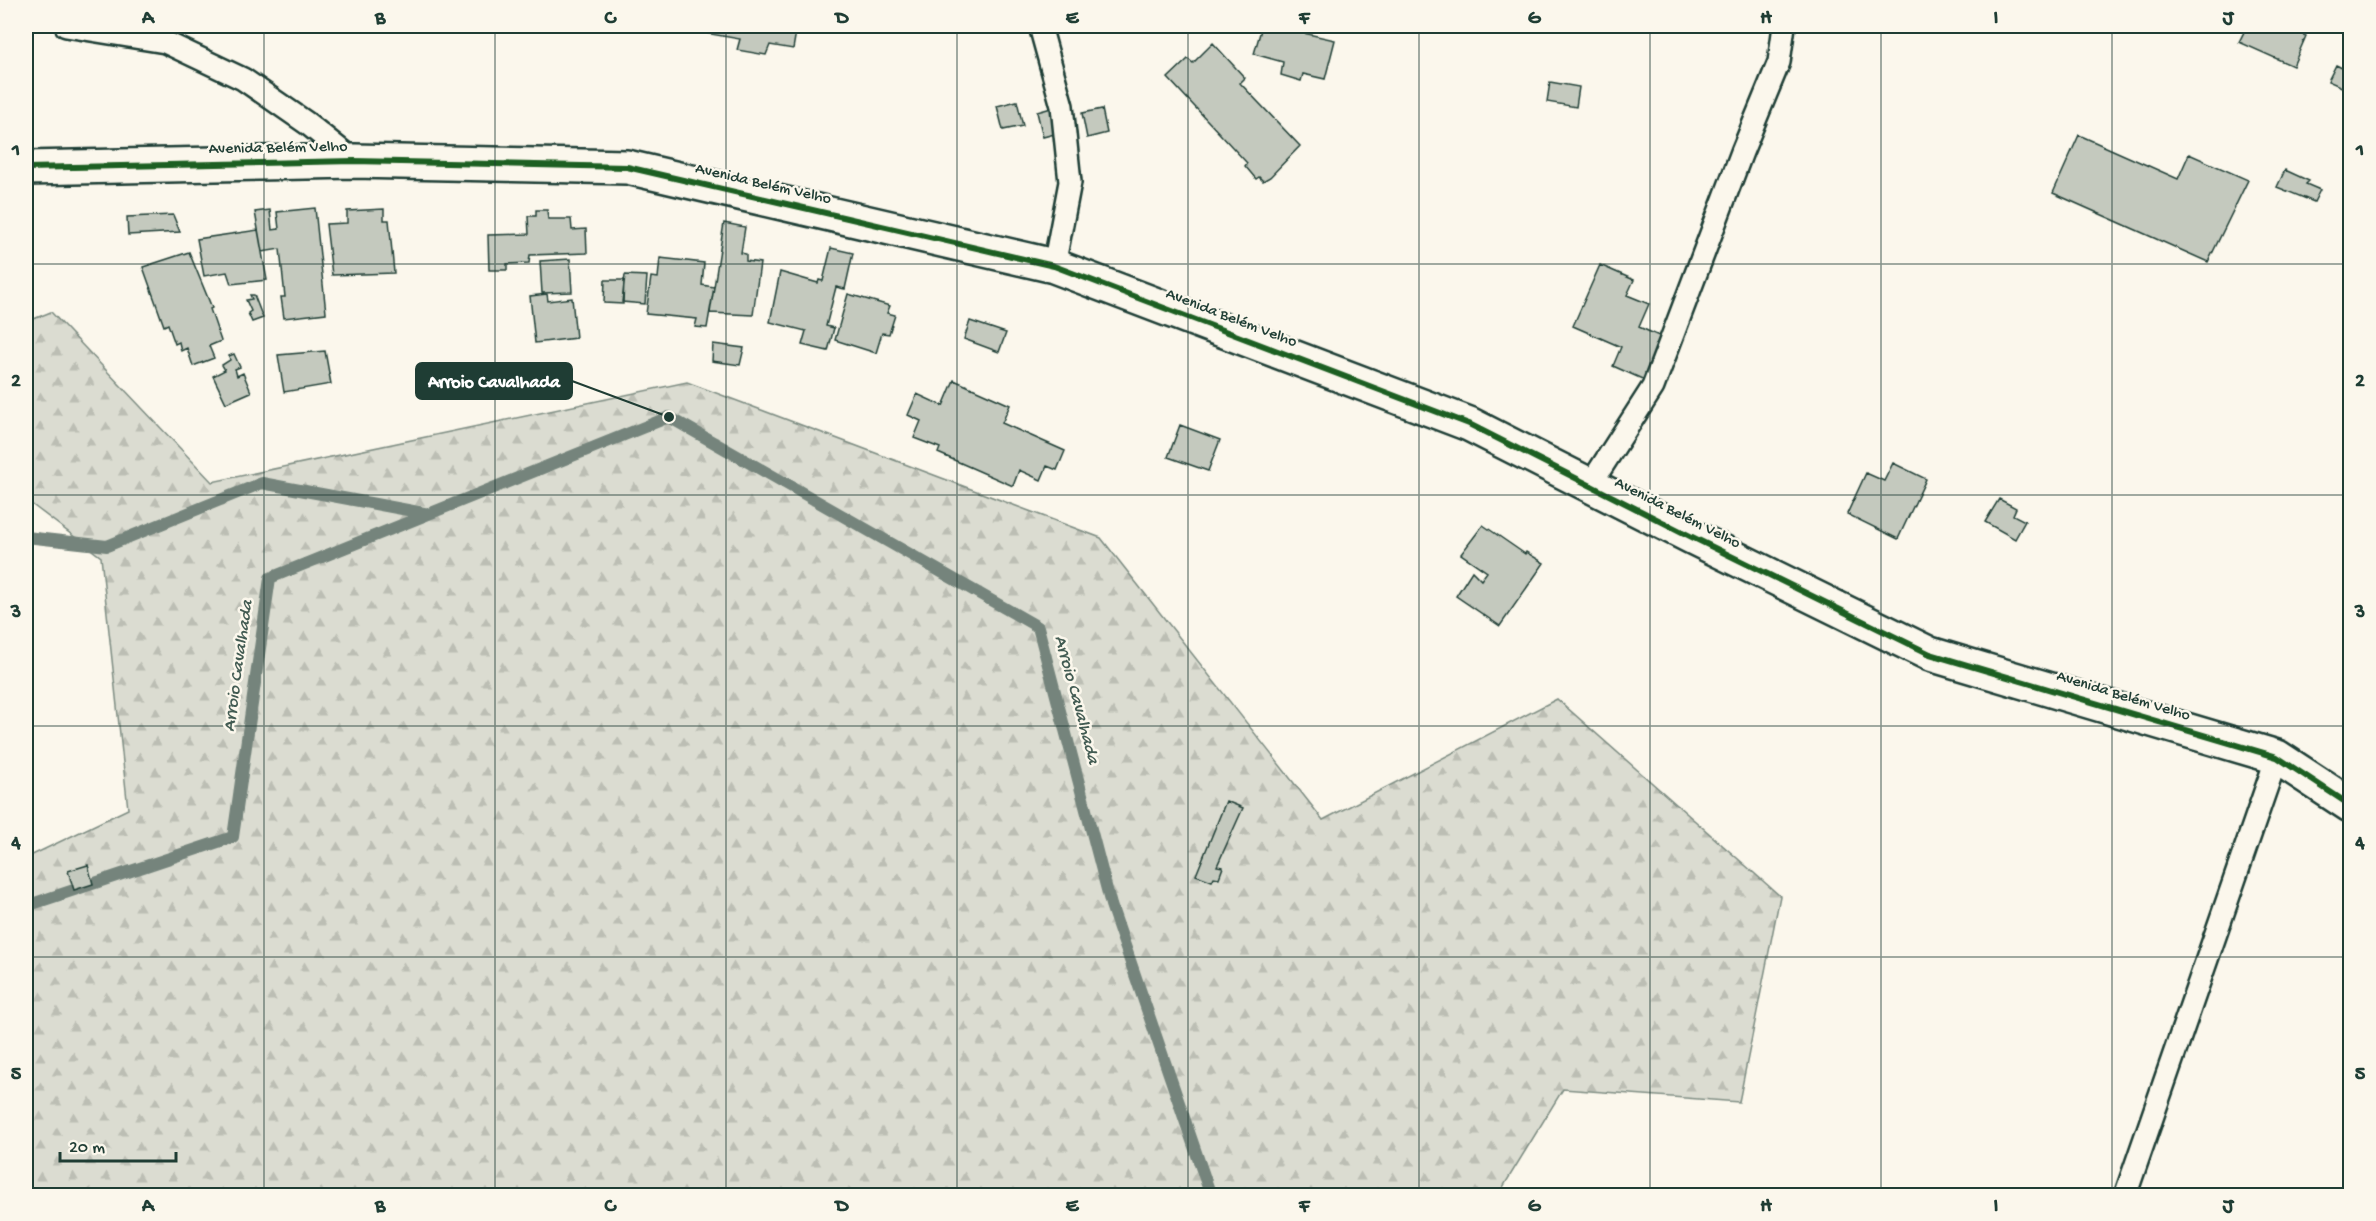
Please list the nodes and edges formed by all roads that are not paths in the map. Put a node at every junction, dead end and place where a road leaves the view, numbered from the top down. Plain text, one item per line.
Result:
1 (66, 26) edge
2 (1040, 26) edge
3 (1784, 26) edge
4 (354, 161) junction
5 (26, 168) edge
6 (1054, 266) junction
7 (1590, 485) junction
8 (2277, 757) junction
9 (2350, 805) edge
10 (2125, 1196) edge

1 - 4 lane
2 - 6 lane
3 - 7 lane
4 - 5 main road, Avenida Belém Velho
4 - 6 main road, Avenida Belém Velho
6 - 7 main road, Avenida Belém Velho
7 - 8 main road, Avenida Belém Velho
8 - 9 main road, Avenida Belém Velho
8 - 10 lane

